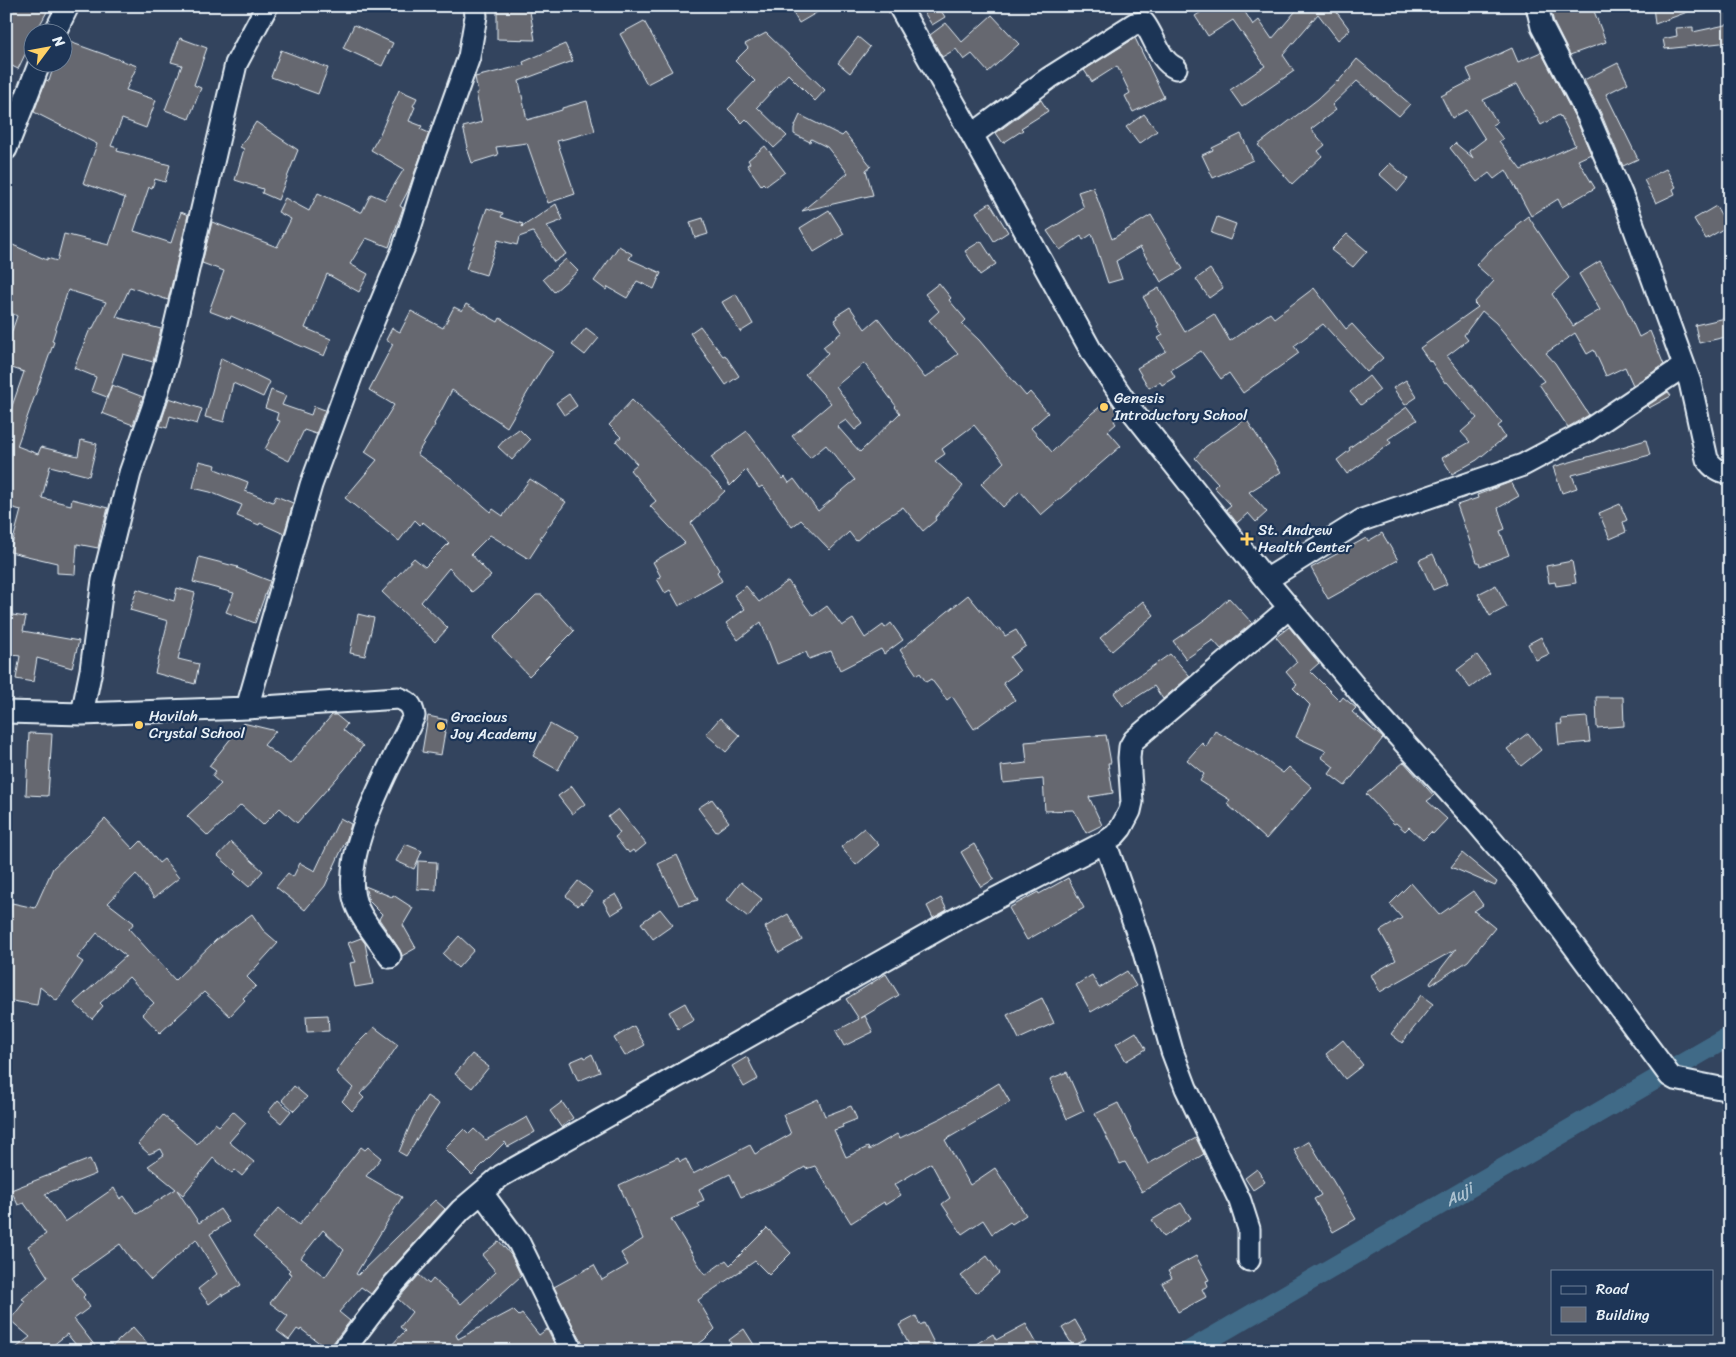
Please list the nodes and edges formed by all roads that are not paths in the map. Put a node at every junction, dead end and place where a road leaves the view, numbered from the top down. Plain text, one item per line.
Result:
1 (68, 6) edge
2 (267, 6) edge
3 (475, 6) edge
4 (899, 6) edge
5 (1537, 6) edge
6 (60, 22) edge
7 (1176, 68) dead end
8 (36, 72) edge
9 (972, 135) junction
10 (6, 149) edge
11 (1684, 366) junction
12 (1730, 472) edge
13 (1266, 580) junction
14 (1289, 608) junction
15 (247, 708) junction
16 (6, 712) edge
17 (82, 714) junction
18 (1105, 842) junction
19 (390, 957) dead end
20 (1730, 1090) edge
21 (482, 1192) junction
22 (1249, 1260) dead end
23 (343, 1351) edge
24 (572, 1351) edge

1 - 6 street
2 - 17 street
3 - 15 street
4 - 9 street
5 - 11 street
7 - 9 street
8 - 10 street
9 - 13 street
11 - 12 street
11 - 13 street
13 - 14 street
14 - 18 street
14 - 20 street
15 - 17 street
15 - 19 street
16 - 17 street
18 - 21 street
18 - 22 street
21 - 23 street
21 - 24 street

